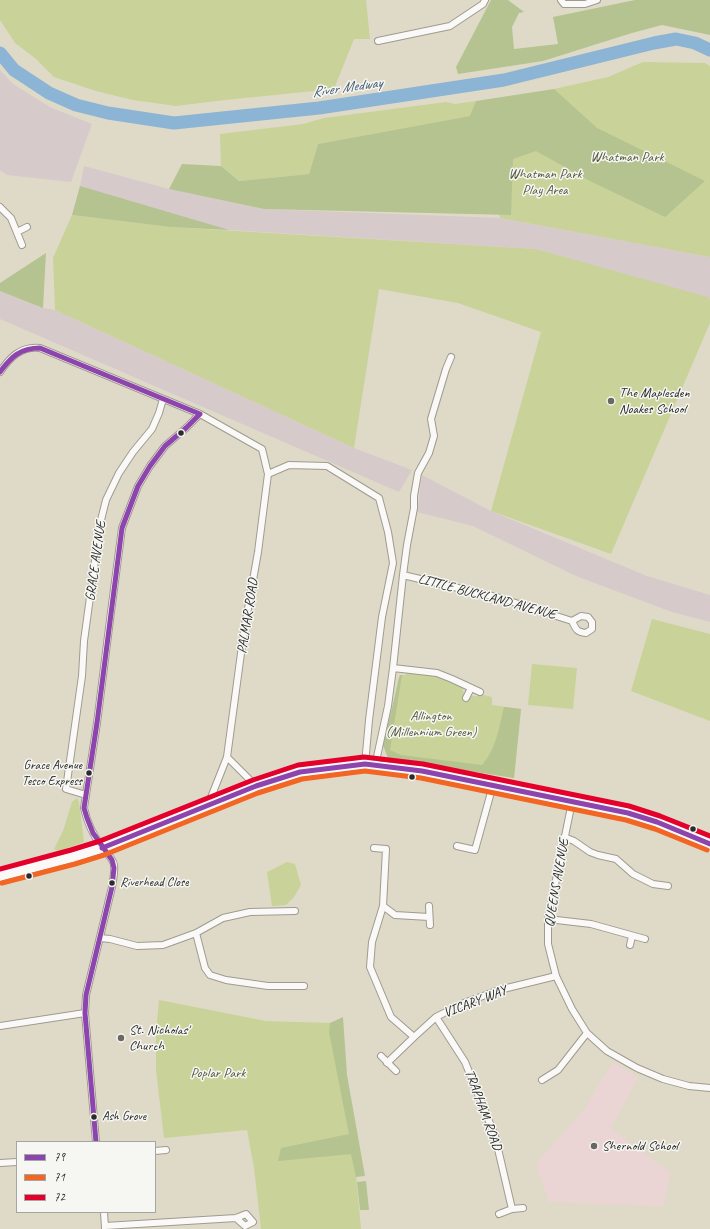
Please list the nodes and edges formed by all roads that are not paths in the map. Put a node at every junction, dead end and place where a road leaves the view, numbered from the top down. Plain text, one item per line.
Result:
1 (485, 0) edge
2 (562, 0) edge
3 (597, 0) edge
4 (378, 41) dead end
5 (0, 207) edge
6 (27, 228) dead end
7 (17, 232) junction
8 (22, 245) dead end
9 (451, 357) dead end
10 (0, 372) edge
11 (163, 399) junction
12 (200, 414) junction
13 (268, 474) junction
14 (403, 575) junction
15 (572, 621) dead end
16 (393, 668) junction
17 (471, 688) junction
18 (480, 692) dead end
19 (466, 698) dead end
20 (227, 757) junction
21 (364, 764) junction
22 (375, 766) junction
23 (256, 786) junction
24 (493, 786) junction
25 (86, 795) junction
26 (572, 802) junction
27 (208, 805) junction
28 (564, 838) junction
29 (710, 844) edge
30 (457, 846) dead end
31 (102, 848) junction
32 (374, 848) dead end
33 (0, 876) edge
34 (668, 886) dead end
35 (383, 906) junction
36 (429, 906) dead end
37 (295, 911) dead end
38 (429, 917) junction
39 (548, 919) junction
40 (430, 925) dead end
41 (196, 933) junction
42 (632, 936) junction
43 (100, 938) junction
44 (645, 939) dead end
45 (630, 945) dead end
46 (556, 976) junction
47 (304, 986) dead end
48 (85, 1013) junction
49 (436, 1017) junction
50 (0, 1026) edge
51 (587, 1033) junction
52 (414, 1037) junction
53 (381, 1056) dead end
54 (387, 1063) junction
55 (396, 1071) dead end
56 (542, 1080) dead end
57 (710, 1088) edge
58 (96, 1141) edge
59 (166, 1150) dead end
60 (156, 1151) edge
61 (16, 1162) edge
62 (0, 1163) edge
63 (523, 1208) dead end
64 (512, 1210) junction
65 (104, 1213) edge
66 (499, 1214) dead end
67 (236, 1218) dead end
68 (105, 1228) edge

1 - 4 street
2 - 3 street
5 - 7 street
6 - 7 street
7 - 8 street
9 - 14 street
10 - 11 street
11 - 12 street
11 - 25 street, GRACE AVENUE
12 - 13 street
12 - 25 street, GRACE AVENUE
13 - 20 street, PALMAR ROAD
13 - 21 street
14 - 15 street, LITTLE BUCKLAND AVENUE
14 - 16 street
16 - 17 street
16 - 22 street
17 - 18 street
17 - 19 street
20 - 23 street
20 - 27 street, PALMAR ROAD
21 - 22 main road
21 - 23 main road
22 - 24 main road
23 - 27 main road
24 - 26 main road
24 - 30 street
25 - 31 street, GRACE AVENUE
26 - 28 street, QUEENS AVENUE
26 - 29 main road
27 - 31 main road
28 - 34 street
28 - 39 street, QUEENS AVENUE
31 - 33 main road
31 - 43 street, GRACE AVENUE
32 - 35 street
35 - 38 street
35 - 52 street
36 - 38 street
37 - 41 street
38 - 40 street
39 - 42 street
39 - 46 street, QUEENS AVENUE
41 - 43 street
41 - 47 street
42 - 44 street
42 - 45 street
43 - 48 street, GRACE AVENUE
46 - 49 street, VICARY WAY
46 - 51 street, QUEENS AVENUE
48 - 50 street
48 - 58 street, GRACE AVENUE
49 - 52 street, VICARY WAY
49 - 64 street, TRAPHAM ROAD
51 - 56 street
51 - 57 street, QUEENS AVENUE
52 - 54 street, VICARY WAY
53 - 54 street
54 - 55 street
59 - 60 street
61 - 62 street
63 - 64 street
64 - 66 street
65 - 68 street
67 - 68 street

